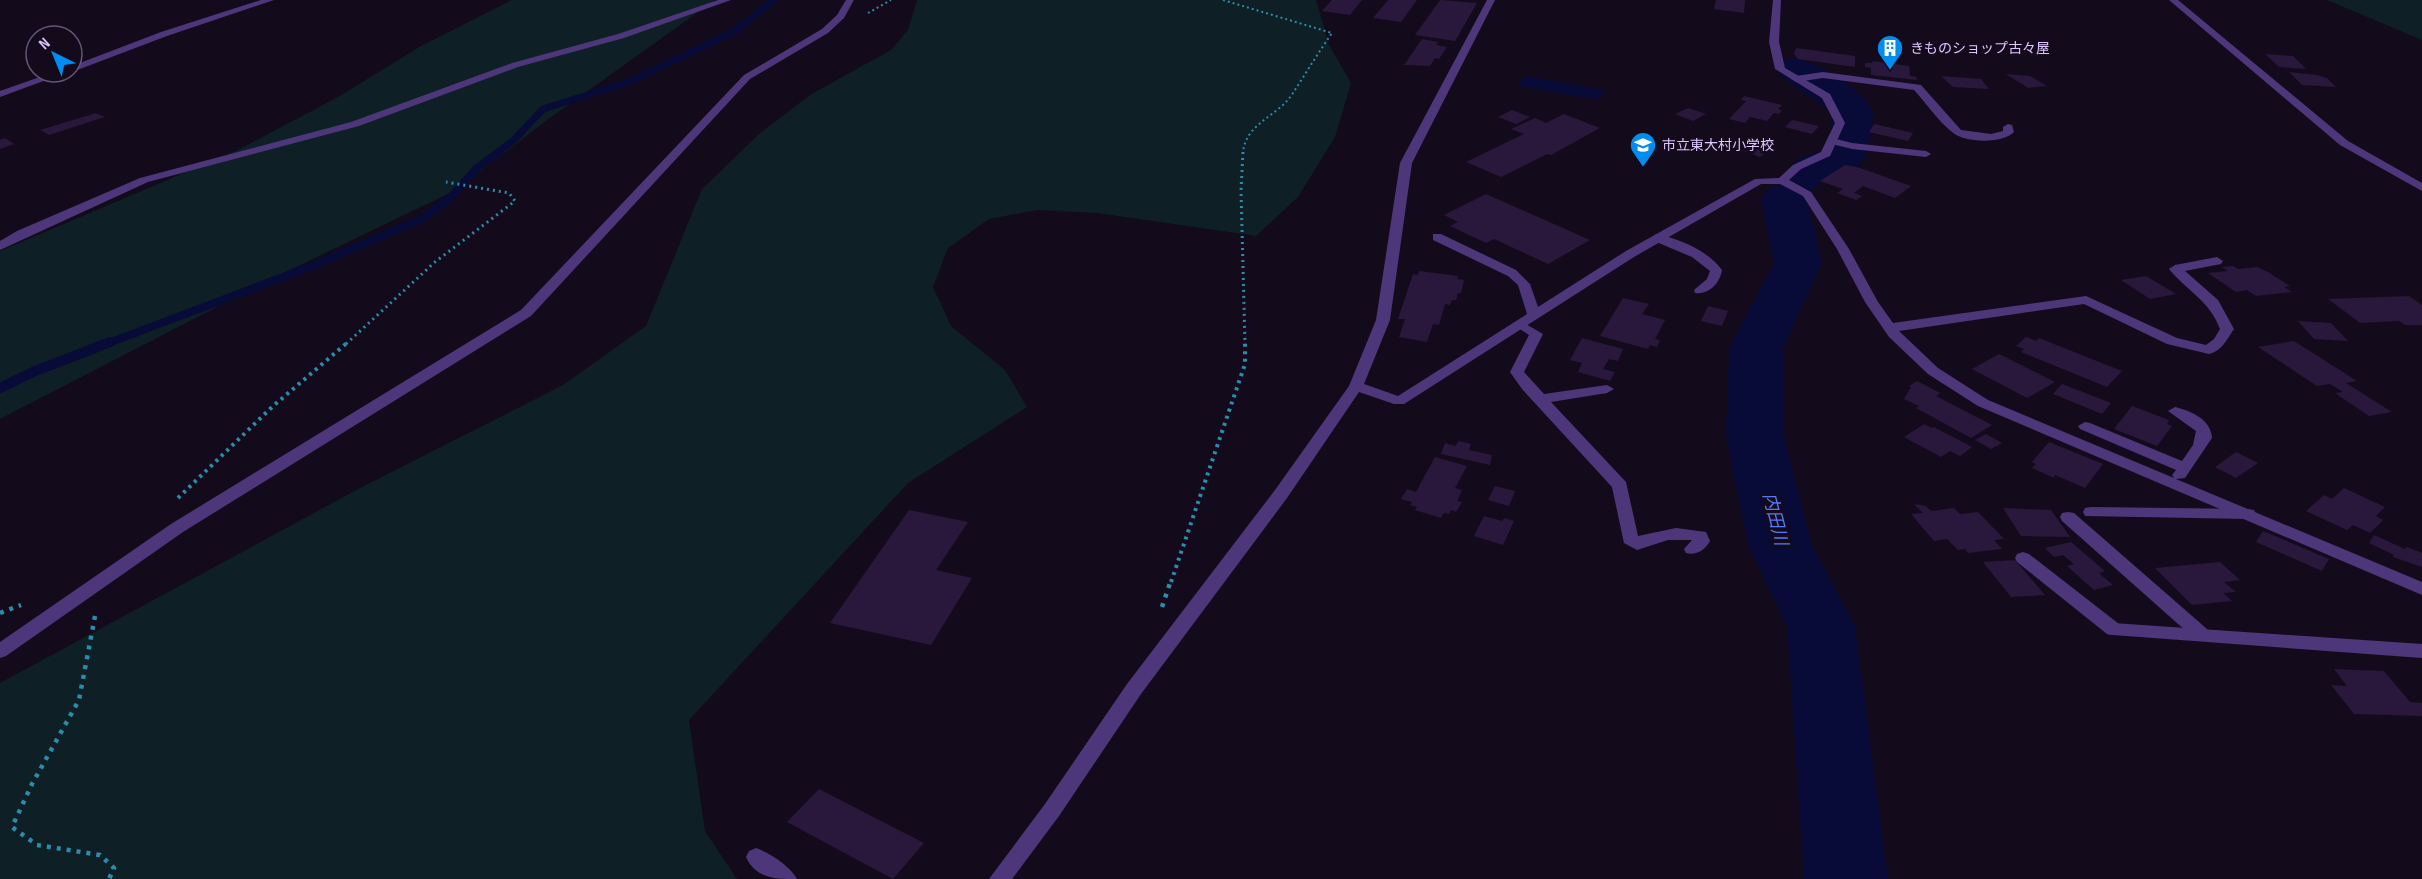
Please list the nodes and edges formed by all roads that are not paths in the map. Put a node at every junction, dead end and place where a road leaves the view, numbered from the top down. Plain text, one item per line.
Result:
1 (270, 0) edge
2 (727, 0) edge
3 (850, 0) edge
4 (1491, 0) edge
5 (1777, 0) edge
6 (2173, 0) edge
7 (84, 64) edge
8 (1797, 79) junction
9 (29, 84) edge
10 (0, 94) edge
11 (2008, 127) dead end
12 (1841, 143) junction
13 (1926, 154) dead end
14 (1782, 181) junction
15 (2422, 188) edge
16 (1437, 237) dead end
17 (1658, 238) junction
18 (0, 246) edge
19 (2217, 261) dead end
20 (1700, 290) dead end
21 (1534, 314) junction
22 (1519, 324) junction
23 (1890, 328) junction
24 (1356, 386) junction
25 (1607, 389) dead end
26 (1541, 399) junction
27 (2175, 411) dead end
28 (2085, 426) dead end
29 (2185, 468) junction
30 (2175, 483) junction
31 (2091, 512) dead end
32 (2248, 514) junction
33 (2068, 517) dead end
34 (1692, 549) dead end
35 (2023, 558) dead end
36 (2422, 589) edge
37 (2201, 634) junction
38 (0, 651) edge
39 (2422, 651) edge
40 (756, 857) dead end
41 (786, 879) edge
42 (1000, 879) edge

1 - 7 street
2 - 18 street
3 - 38 street
4 - 24 street
5 - 8 street
6 - 15 street
8 - 11 street
8 - 12 street
9 - 10 street
12 - 13 street
12 - 14 street
14 - 17 street
14 - 23 street
16 - 21 street
17 - 20 street
17 - 21 street
19 - 23 street
21 - 22 street
22 - 24 street
22 - 26 street
23 - 30 street
24 - 42 street
25 - 26 street
26 - 34 street
27 - 29 street
28 - 29 street
29 - 30 street
30 - 32 street
31 - 32 street
32 - 36 street
33 - 37 street
35 - 37 street
37 - 39 street
40 - 41 street

